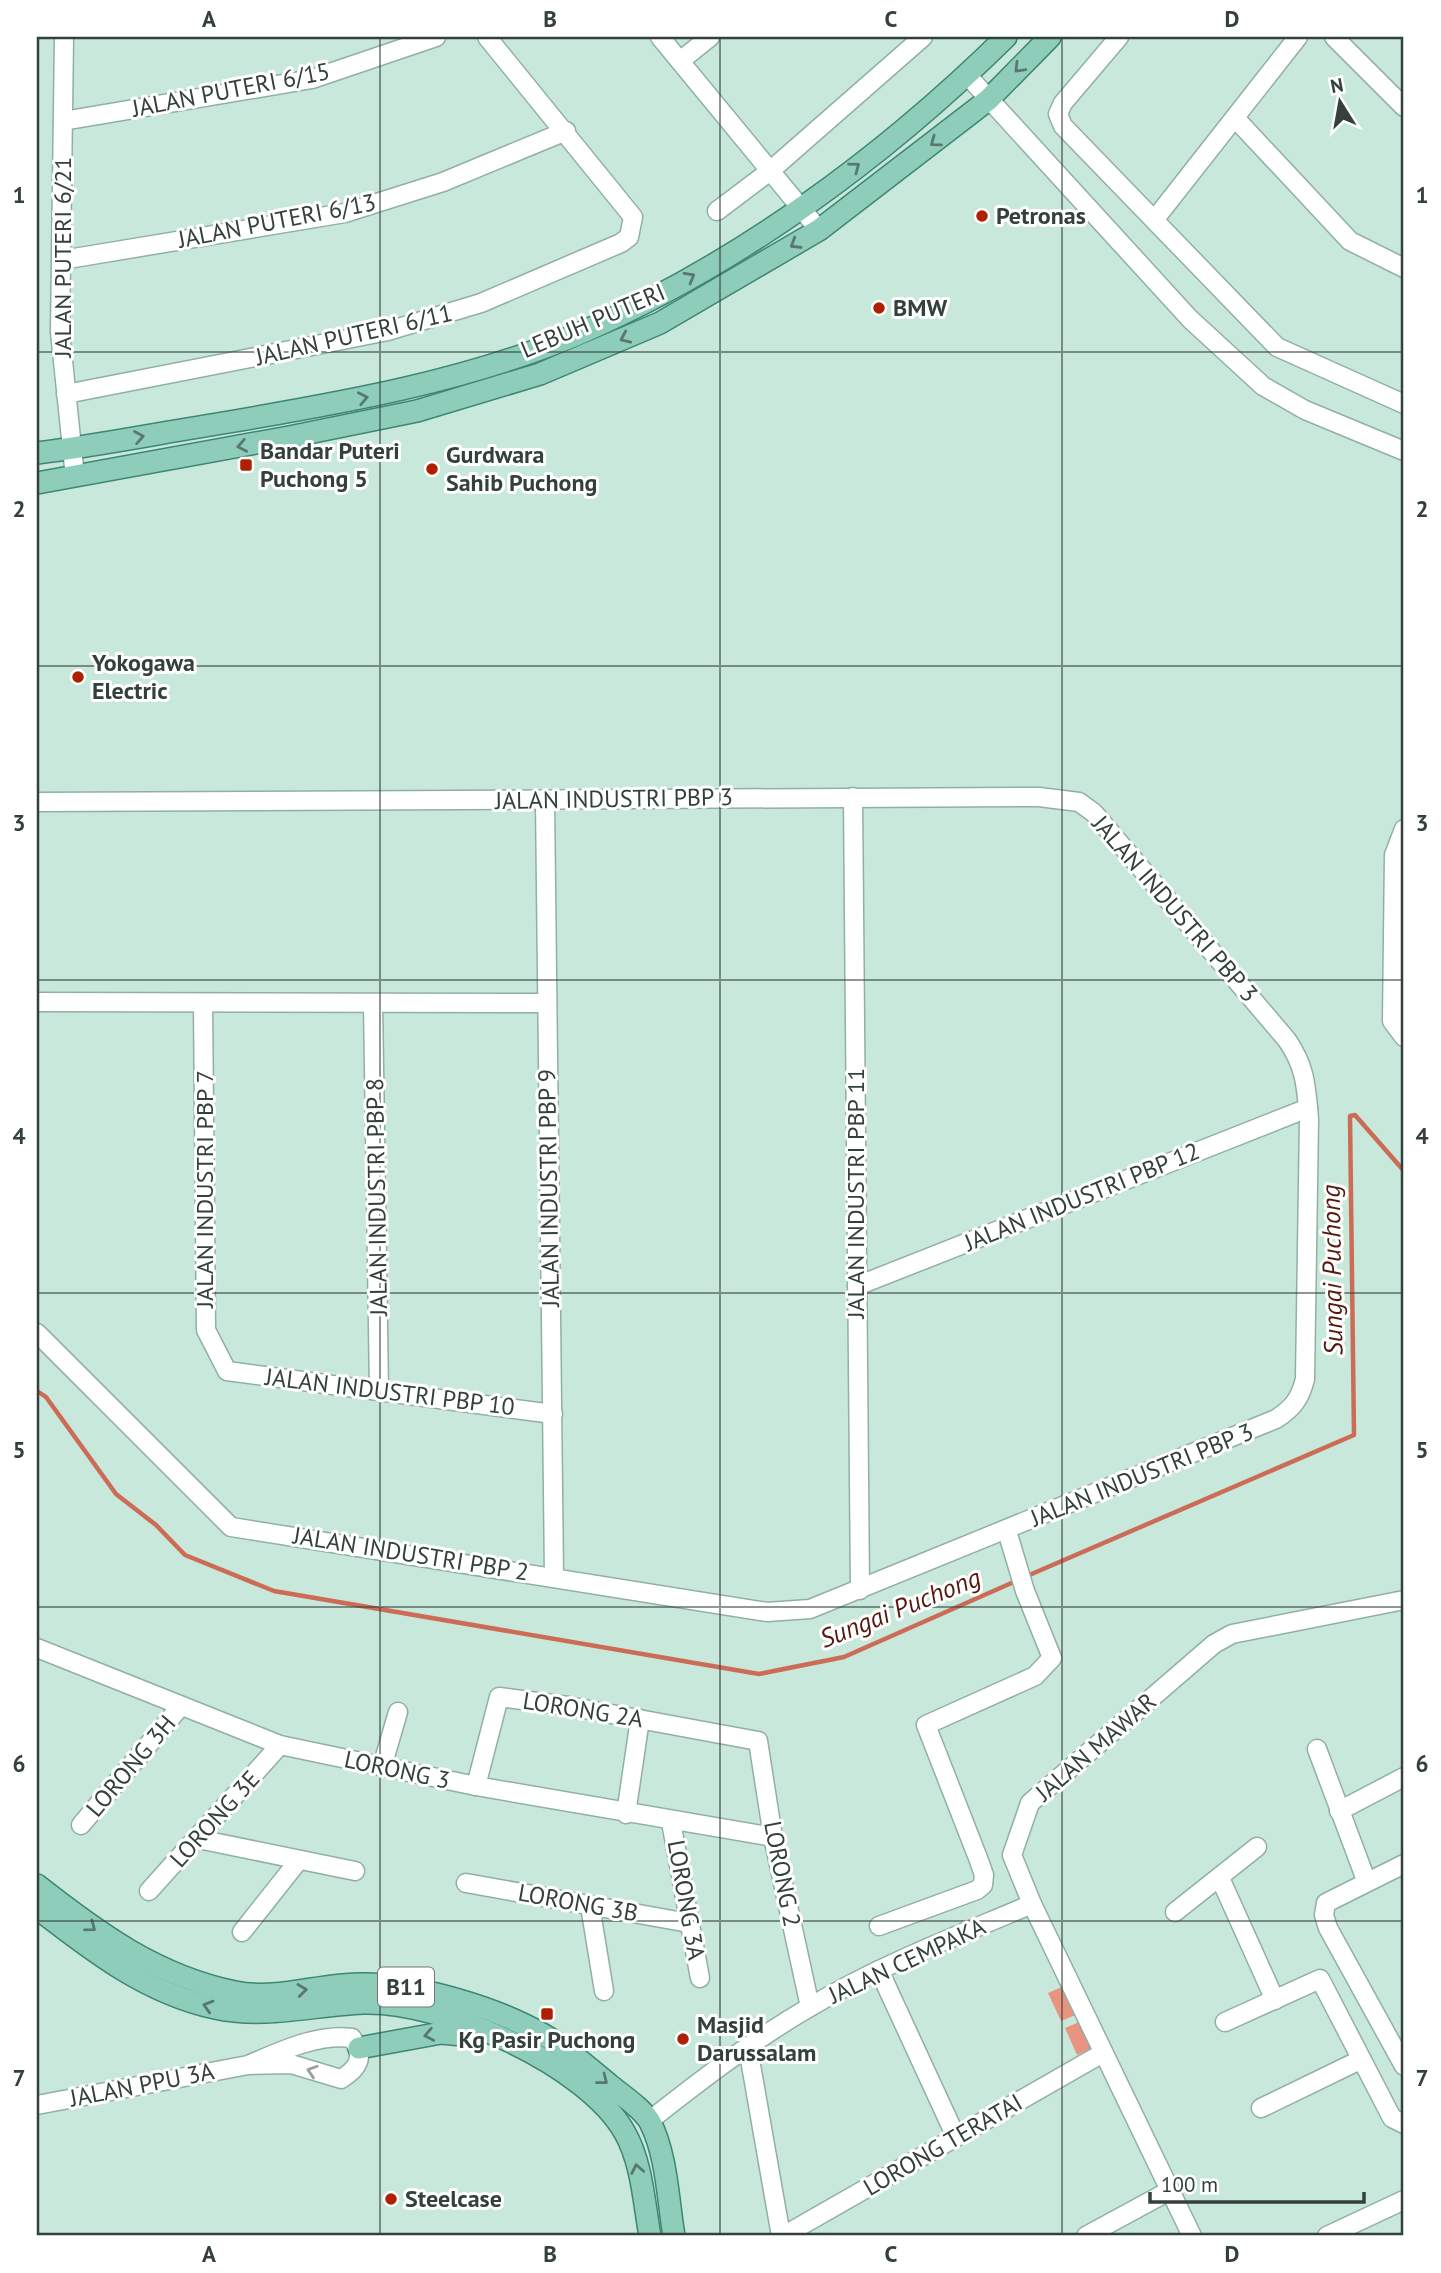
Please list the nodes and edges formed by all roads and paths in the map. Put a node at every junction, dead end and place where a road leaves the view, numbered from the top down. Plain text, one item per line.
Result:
1 (64, 37) edge
2 (436, 37) edge
3 (487, 37) edge
4 (660, 37) edge
5 (710, 37) edge
6 (923, 37) edge
7 (1006, 37) edge
8 (1050, 37) edge
9 (1119, 37) edge
10 (1298, 37) edge
11 (1334, 37) edge
12 (680, 61) junction
13 (967, 75) junction
14 (988, 100) junction
15 (1404, 107) edge
16 (1235, 118) junction
17 (63, 121) junction
18 (566, 131) junction
19 (770, 170) junction
20 (801, 208) junction
21 (716, 211) dead end
22 (1156, 219) junction
23 (819, 230) junction
24 (62, 260) junction
25 (1404, 268) edge
26 (67, 403) junction
27 (1404, 404) edge
28 (71, 440) junction
29 (1404, 451) edge
30 (37, 453) edge
31 (75, 477) junction
32 (37, 483) edge
33 (853, 797) junction
34 (545, 800) junction
35 (37, 802) edge
36 (1404, 829) edge
37 (1400, 927) edge
38 (37, 1002) edge
39 (203, 1003) junction
40 (373, 1003) junction
41 (547, 1003) junction
42 (1402, 1036) edge
43 (1308, 1108) junction
44 (857, 1286) junction
45 (37, 1332) edge
46 (227, 1371) joint
47 (379, 1391) junction
48 (553, 1414) junction
49 (1007, 1531) junction
50 (554, 1576) junction
51 (860, 1590) junction
52 (1404, 1600) edge
53 (40, 1656) edge
54 (180, 1707) junction
55 (398, 1712) dead end
56 (640, 1719) junction
57 (758, 1741) joint
58 (280, 1745) junction
59 (1317, 1749) dead end
60 (382, 1766) junction
61 (1404, 1777) edge
62 (476, 1786) junction
63 (1339, 1811) junction
64 (626, 1814) junction
65 (671, 1822) junction
66 (81, 1825) dead end
67 (773, 1837) junction
68 (198, 1839) junction
69 (1257, 1847) dead end
70 (299, 1860) junction
71 (1404, 1864) edge
72 (355, 1871) dead end
73 (1220, 1878) junction
74 (1366, 1881) junction
75 (466, 1883) dead end
76 (37, 1885) edge
77 (149, 1891) dead end
78 (1032, 1904) junction
79 (590, 1906) junction
80 (37, 1908) edge
81 (1175, 1912) dead end
82 (689, 1923) junction
83 (879, 1926) dead end
84 (242, 1932) dead end
85 (880, 1970) junction
86 (700, 1978) dead end
87 (604, 1991) dead end
88 (1275, 2000) junction
89 (810, 2007) junction
90 (1225, 2022) dead end
91 (520, 2046) junction
92 (359, 2048) junction
93 (748, 2048) junction
94 (1102, 2053) junction
95 (1360, 2060) junction
96 (248, 2065) junction
97 (1404, 2066) edge
98 (37, 2105) edge
99 (1261, 2108) dead end
100 (1400, 2118) edge
101 (649, 2120) junction
102 (956, 2137) junction
103 (1169, 2191) junction
104 (1404, 2200) edge
105 (650, 2236) edge
106 (674, 2236) edge
107 (782, 2236) edge
108 (1086, 2236) edge
109 (1192, 2236) edge
110 (1327, 2236) edge

1 - 17 street, JALAN PUTERI 6/21
2 - 17 street, JALAN PUTERI 6/15
3 - 18 street
4 - 12 street
5 - 12 street
6 - 19 street
7 - 13 main road, LEBUH PUTERI
8 -> 14 main road, LEBUH PUTERI
9 - 22 street
10 - 16 street
11 - 15 street
12 - 19 street
13 - 14 street
20 -> 13 main road, LEBUH PUTERI
14 -> 23 main road, LEBUH PUTERI
14 - 29 street
16 - 22 street
16 - 25 street
17 - 24 street, JALAN PUTERI 6/21
18 - 24 street, JALAN PUTERI 6/13
18 - 26 street, JALAN PUTERI 6/11
19 - 20 street
19 - 21 street
20 - 23 street
28 -> 20 main road, LEBUH PUTERI
22 - 27 street
23 -> 31 main road, LEBUH PUTERI
24 - 26 street, JALAN PUTERI 6/21
26 - 28 street, JALAN PUTERI 6/21
28 - 30 main road, LEBUH PUTERI
28 - 31 street, JALAN PUTERI 6/21
31 - 32 main road, LEBUH PUTERI
33 - 34 street, JALAN INDUSTRI PBP 3
33 - 43 street, JALAN INDUSTRI PBP 3
33 - 44 street, JALAN INDUSTRI PBP 11
34 - 35 street, JALAN INDUSTRI PBP 3
34 - 41 street, JALAN INDUSTRI PBP 9
36 - 37 street
37 - 42 street
38 - 39 street
39 - 40 street
39 - 46 street, JALAN INDUSTRI PBP 7
40 - 41 street
40 - 47 street, JALAN INDUSTRI PBP 8
41 - 48 street, JALAN INDUSTRI PBP 9
43 - 44 street, JALAN INDUSTRI PBP 12
43 - 49 street, JALAN INDUSTRI PBP 3
44 - 51 street, JALAN INDUSTRI PBP 11
45 - 50 street, JALAN INDUSTRI PBP 2
46 - 47 street, JALAN INDUSTRI PBP 10
47 - 48 street, JALAN INDUSTRI PBP 10
48 - 50 street, JALAN INDUSTRI PBP 9
49 - 51 street, JALAN INDUSTRI PBP 3
49 - 83 street
50 - 51 street, JALAN INDUSTRI PBP 2
52 - 78 street, JALAN MAWAR
53 - 54 street, LORONG 3
54 - 58 street, LORONG 3
54 - 66 street, LORONG 3H
55 - 60 street
56 - 57 street, LORONG 2A
56 - 62 street, LORONG 2A
56 - 64 street
57 - 67 street, LORONG 2
58 - 60 street, LORONG 3
58 - 68 street, LORONG 3E
59 - 63 street
60 - 62 street, LORONG 3
61 - 63 street
62 - 64 street, LORONG 3
63 - 74 street
64 - 65 street, LORONG 3
65 - 67 street, LORONG 3
65 - 82 street, LORONG 3A
67 - 89 street, LORONG 2
68 - 70 street
68 - 77 street, LORONG 3E
69 - 73 street
70 - 72 street
70 - 84 street
71 - 74 street
73 - 81 street
73 - 88 street
74 - 97 street
75 - 79 street, LORONG 3B
76 -> 101 main road, B11
78 - 85 street, JALAN CEMPAKA
78 - 94 street, JALAN MAWAR
79 - 82 street, LORONG 3B
79 - 87 street
91 -> 80 main road, B11
82 - 86 street, LORONG 3A
85 - 89 street, JALAN CEMPAKA
85 - 102 street
88 - 90 street
88 - 95 street
89 - 93 street, JALAN CEMPAKA
91 -> 92 main road
105 -> 91 main road, B11
92 - 96 street, JALAN PPU 3A
92 -> 96 street, JALAN PPU 3A
93 - 101 street, JALAN CEMPAKA
93 - 107 street
94 - 102 street, LORONG TERATAI
94 - 103 street, JALAN MAWAR
95 - 99 street
95 - 100 street
96 - 98 street, JALAN PPU 3A
101 - 106 main road
102 - 107 street, LORONG TERATAI
103 - 108 street
103 - 109 street, JALAN MAWAR
104 - 110 street

